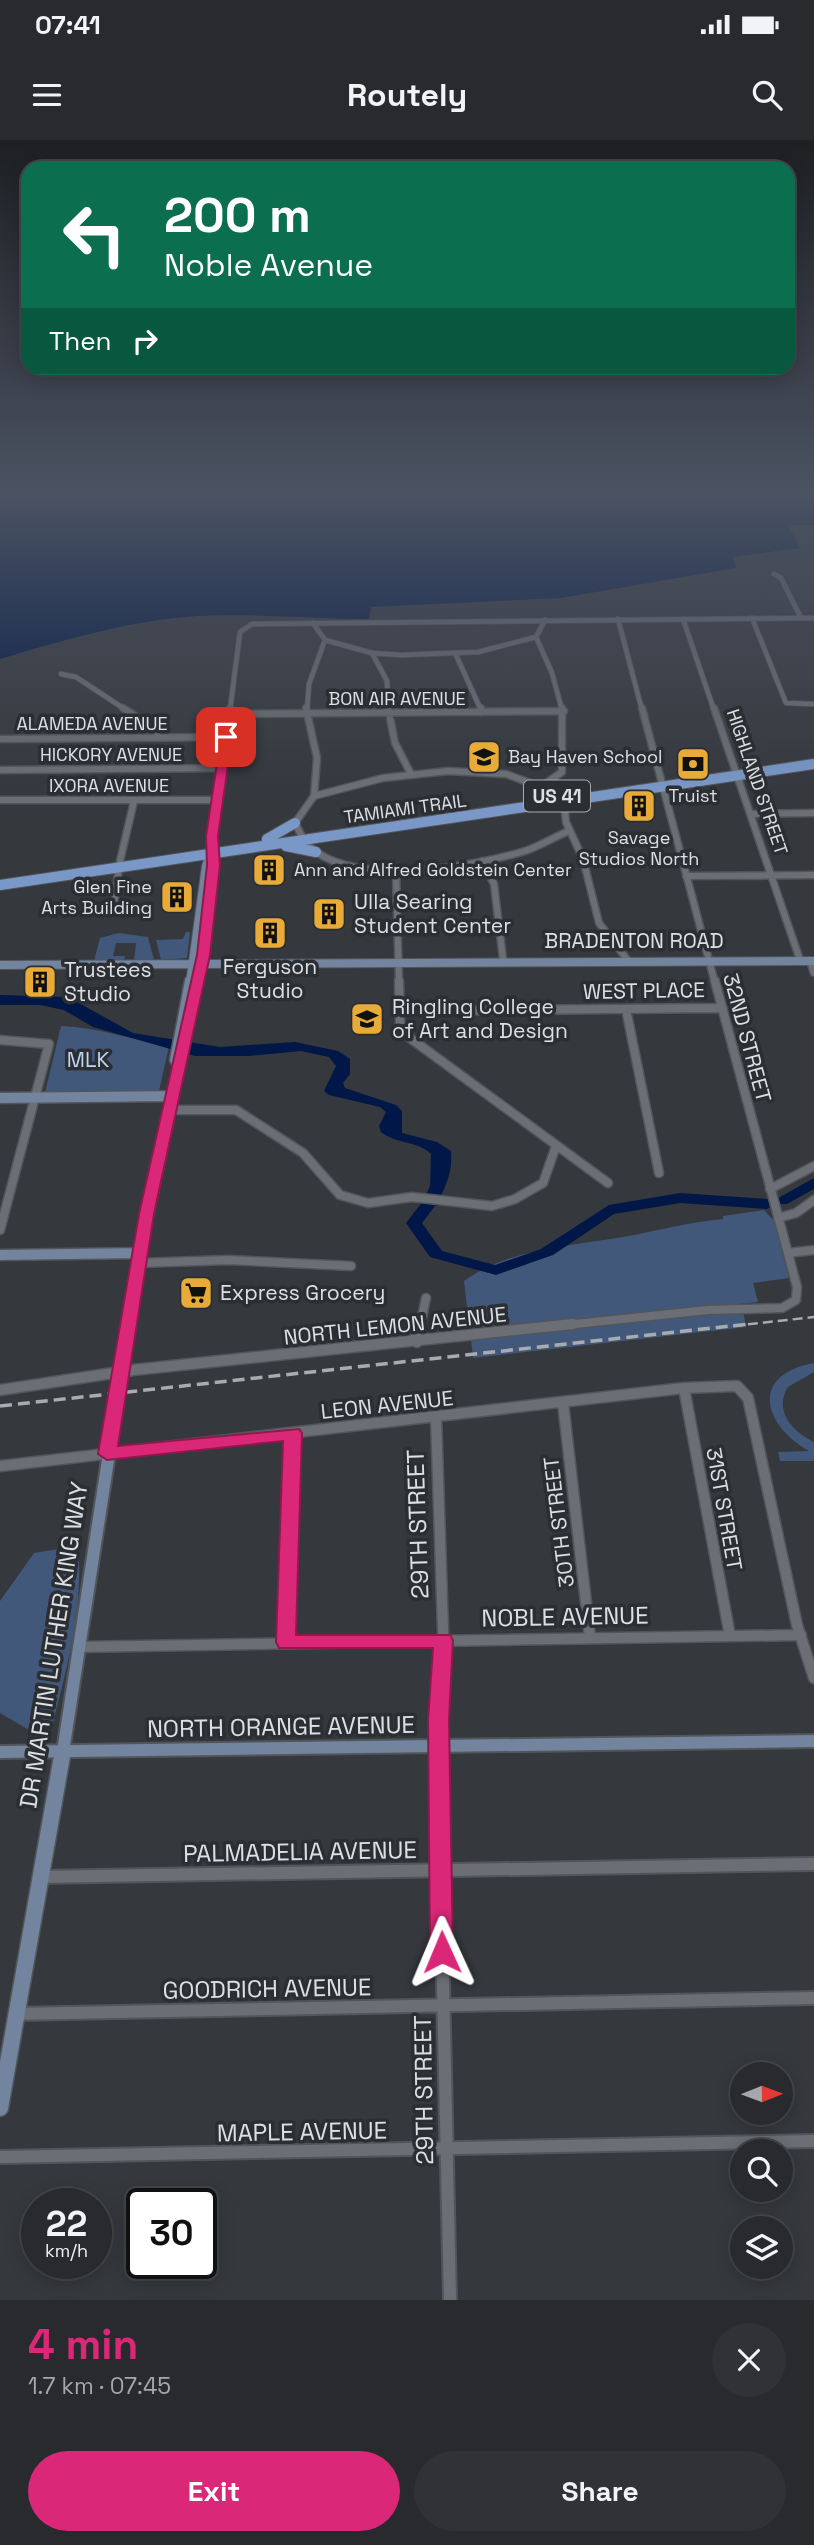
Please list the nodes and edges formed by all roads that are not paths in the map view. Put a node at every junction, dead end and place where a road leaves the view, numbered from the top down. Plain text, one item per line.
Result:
1 (788, 593) edge
2 (752, 618) junction
3 (801, 618) junction
4 (814, 618) edge
5 (618, 619) junction
6 (683, 619) junction
7 (545, 620) junction
8 (313, 623) junction
9 (536, 637) junction
10 (325, 640) junction
11 (372, 653) junction
12 (456, 655) junction
13 (61, 674) dead end
14 (814, 704) edge
15 (564, 711) junction
16 (482, 712) junction
17 (307, 713) junction
18 (387, 713) junction
19 (230, 714) junction
20 (226, 737) junction
21 (159, 738) junction
22 (0, 739) edge
23 (812, 762) edge
24 (222, 768) junction
25 (0, 770) edge
26 (736, 773) junction
27 (411, 774) junction
28 (662, 783) junction
29 (542, 786) junction
30 (314, 796) junction
31 (562, 799) junction
32 (0, 800) edge
33 (218, 800) junction
34 (134, 801) junction
35 (814, 813) edge
36 (751, 814) junction
37 (295, 824) junction
38 (569, 831) junction
39 (302, 837) junction
40 (268, 842) junction
41 (211, 850) junction
42 (316, 852) junction
43 (482, 861) junction
44 (120, 864) junction
45 (396, 871) junction
46 (773, 875) junction
47 (814, 875) edge
48 (686, 876) junction
49 (0, 879) edge
50 (0, 885) edge
51 (114, 906) dead end
52 (799, 957) junction
53 (503, 959) junction
54 (813, 959) edge
55 (627, 960) junction
56 (707, 960) junction
57 (398, 962) junction
58 (197, 964) junction
59 (0, 965) edge
60 (814, 973) edge
61 (720, 1008) junction
62 (626, 1009) junction
63 (400, 1011) junction
64 (0, 1040) edge
65 (171, 1096) junction
66 (34, 1097) junction
67 (0, 1098) edge
68 (169, 1110) junction
69 (556, 1146) junction
70 (814, 1166) edge
71 (659, 1173) dead end
72 (608, 1183) dead end
73 (770, 1189) junction
74 (814, 1200) edge
75 (778, 1218) junction
76 (0, 1230) edge
77 (814, 1250) edge
78 (788, 1253) junction
79 (0, 1255) edge
80 (139, 1258) junction
81 (351, 1266) dead end
82 (426, 1298) dead end
83 (794, 1303) joint
84 (417, 1342) junction
85 (120, 1372) junction
86 (684, 1388) junction
87 (0, 1390) edge
88 (563, 1403) junction
89 (436, 1417) junction
90 (293, 1433) junction
91 (107, 1454) junction
92 (0, 1466) edge
93 (801, 1635) junction
94 (730, 1636) junction
95 (590, 1637) junction
96 (443, 1640) junction
97 (286, 1642) junction
98 (78, 1647) junction
99 (814, 1678) edge
100 (814, 1741) edge
101 (438, 1747) junction
102 (0, 1752) edge
103 (61, 1753) junction
104 (814, 1864) edge
105 (440, 1870) junction
106 (40, 1877) junction
107 (814, 1998) edge
108 (443, 2007) junction
109 (15, 2014) junction
110 (0, 2108) edge
111 (814, 2141) edge
112 (447, 2150) junction
113 (0, 2157) edge
114 (450, 2300) edge

1 - 3 street
2 - 3 street
2 - 6 street
2 - 14 street
3 - 4 street
5 - 6 street
5 - 7 street
5 - 28 street, 32ND STREET
6 - 26 street, HIGHLAND STREET
7 - 8 street
7 - 9 street
8 - 10 street
8 - 19 street
9 - 12 street
9 - 15 street
10 - 11 street
10 - 17 street
11 - 12 street
11 - 18 street
12 - 16 street
13 - 21 street
15 - 16 street, BON AIR AVENUE
15 - 29 street
16 - 18 street, BON AIR AVENUE
17 - 18 street, BON AIR AVENUE
17 - 19 street, BON AIR AVENUE
17 - 30 street
18 - 27 street
19 - 20 street
20 - 21 street, ALAMEDA AVENUE
20 - 24 street
21 - 22 street, ALAMEDA AVENUE
23 - 26 main road, TAMIAMI TRAIL / US 41
24 - 25 street, HICKORY AVENUE
24 - 33 street
26 - 28 main road, TAMIAMI TRAIL / US 41
26 - 36 street, HIGHLAND STREET
27 - 29 street
27 - 30 street
28 - 31 main road, TAMIAMI TRAIL / US 41
28 - 48 street, 32ND STREET
29 - 31 street
30 - 37 street
31 - 38 street
31 - 39 main road, TAMIAMI TRAIL / US 41
32 - 34 street, IXORA AVENUE
33 - 34 street, IXORA AVENUE
33 - 41 street
34 - 44 street
35 - 36 street
36 - 46 street, HIGHLAND STREET
37 - 39 street
37 - 40 main road
38 - 43 street
38 - 55 street
39 - 40 main road, TAMIAMI TRAIL / US 41
39 - 42 street
40 - 41 main road, TAMIAMI TRAIL / US 41
40 - 42 main road
41 - 44 main road, TAMIAMI TRAIL / US 41
41 - 44 main road, TAMIAMI TRAIL / US 41
41 - 58 street, DR MARTIN LUTHER KING WAY
42 - 45 street
43 - 45 street
43 - 53 street
44 - 49 main road, TAMIAMI TRAIL / US 41
44 - 50 main road, TAMIAMI TRAIL / US 41
44 - 51 street
45 - 57 street
46 - 47 street
46 - 48 street
46 - 52 street, HIGHLAND STREET
48 - 56 street, 32ND STREET
52 - 54 street, BRADENTON ROAD
52 - 56 street, BRADENTON ROAD
53 - 55 street, BRADENTON ROAD
53 - 57 street, BRADENTON ROAD
54 - 56 street, BRADENTON ROAD
54 - 60 street
55 - 56 street, BRADENTON ROAD
55 - 57 street, BRADENTON ROAD
56 - 61 street, 32ND STREET
57 - 58 street, BRADENTON ROAD
57 - 63 street
58 - 59 street, BRADENTON ROAD
58 - 65 street, DR MARTIN LUTHER KING WAY
61 - 62 street, WEST PLACE
61 - 73 street, 32ND STREET
62 - 63 street, WEST PLACE
62 - 71 street
63 - 69 street
64 - 66 street
65 - 66 street
65 - 68 street, DR MARTIN LUTHER KING WAY
66 - 67 street
66 - 76 street
68 - 69 street
68 - 80 street, DR MARTIN LUTHER KING WAY
69 - 72 street
70 - 73 street
73 - 75 street, 32ND STREET
74 - 75 street
75 - 78 street, 32ND STREET
77 - 78 street
78 - 83 street, 32ND STREET
79 - 80 street
80 - 81 street
80 - 85 street, DR MARTIN LUTHER KING WAY
82 - 84 street
83 - 84 street, NORTH LEMON AVENUE
84 - 85 street, NORTH LEMON AVENUE
85 - 87 street, NORTH LEMON AVENUE
85 - 91 street, DR MARTIN LUTHER KING WAY
86 - 88 street, LEON AVENUE
86 - 93 street, LEON AVENUE
86 - 94 street, 31ST STREET
88 - 89 street, LEON AVENUE
88 - 95 street, 30TH STREET
89 - 90 street, LEON AVENUE
89 - 96 street, 29TH STREET
90 - 91 street, LEON AVENUE
90 - 97 street
91 - 92 street, LEON AVENUE
91 - 98 street, DR MARTIN LUTHER KING WAY
93 - 94 street, NOBLE AVENUE
93 - 99 street
94 - 95 street, NOBLE AVENUE
95 - 96 street, NOBLE AVENUE
96 - 97 street, NOBLE AVENUE
96 - 101 street, 29TH STREET
97 - 98 street, NOBLE AVENUE
98 - 103 street, DR MARTIN LUTHER KING WAY
100 - 101 street, NORTH ORANGE AVENUE
101 - 103 street, NORTH ORANGE AVENUE
101 - 105 street, 29TH STREET
102 - 103 street, NORTH ORANGE AVENUE
103 - 106 street, DR MARTIN LUTHER KING WAY
104 - 105 street, PALMADELIA AVENUE
105 - 106 street, PALMADELIA AVENUE
105 - 108 street, 29TH STREET
106 - 109 street, DR MARTIN LUTHER KING WAY
107 - 108 street, GOODRICH AVENUE
108 - 109 street, GOODRICH AVENUE
108 - 112 street, 29TH STREET
109 - 110 street, DR MARTIN LUTHER KING WAY
111 - 112 street, MAPLE AVENUE
112 - 113 street, MAPLE AVENUE
112 - 114 street, 29TH STREET

